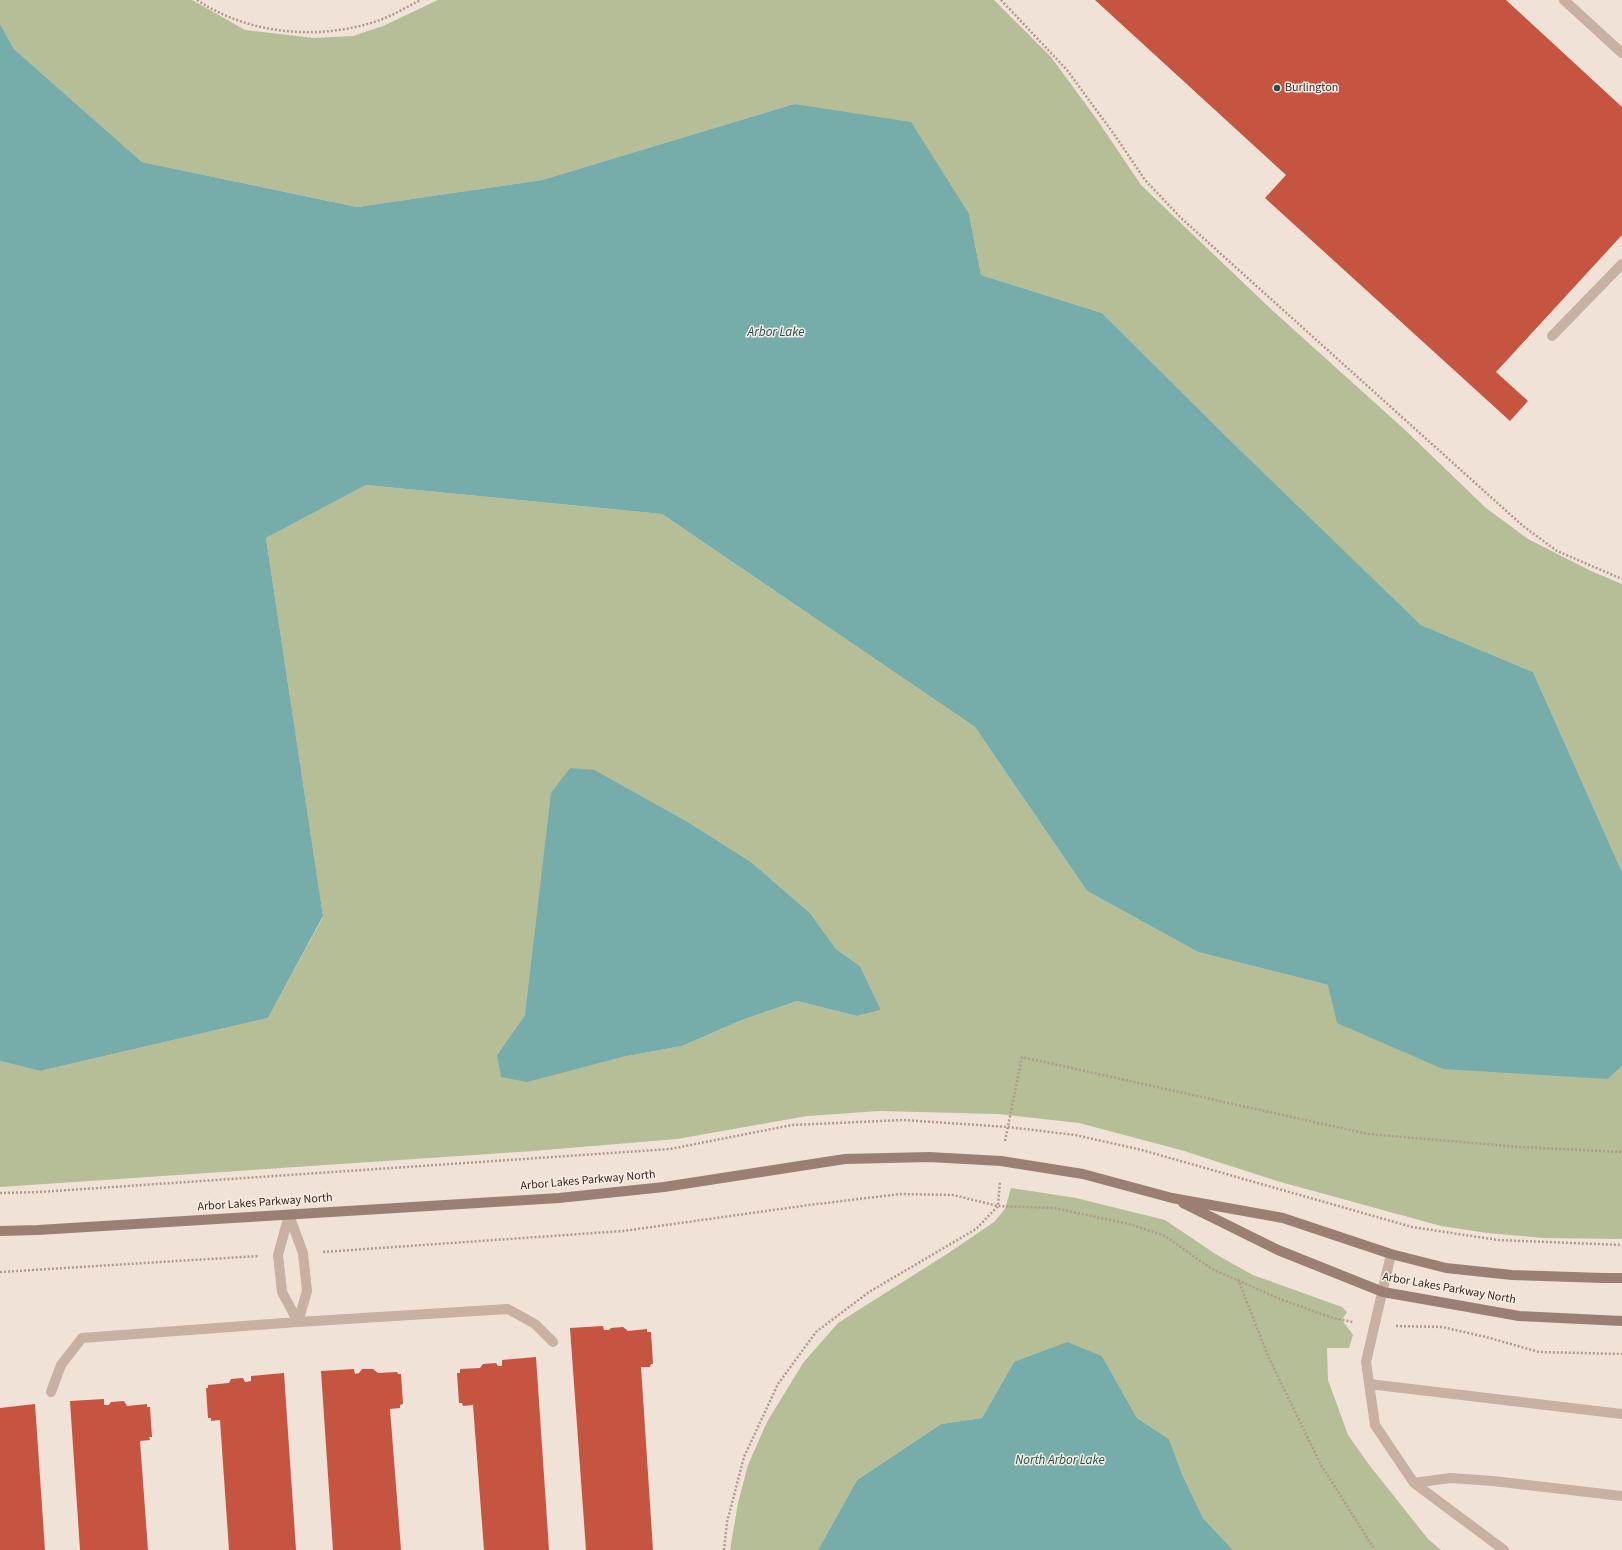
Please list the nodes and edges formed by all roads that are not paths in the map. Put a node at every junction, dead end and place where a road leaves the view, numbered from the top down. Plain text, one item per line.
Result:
1 (1564, 0) edge
2 (1622, 53) edge
3 (1622, 264) edge
4 (1552, 336) dead end
5 (1172, 1198) junction
6 (289, 1215) junction
7 (0, 1231) edge
8 (1392, 1254) junction
9 (1622, 1278) edge
10 (1383, 1292) junction
11 (1622, 1321) edge
12 (298, 1322) junction
13 (552, 1342) dead end
14 (1369, 1384) junction
15 (51, 1392) dead end
16 (1622, 1414) edge
17 (1414, 1482) junction
18 (1622, 1496) edge
19 (1504, 1550) edge

1 - 2 lane
3 - 4 lane
5 - 6 street, Arbor Lakes Parkway North
5 - 8 street, Arbor Lakes Parkway North
5 - 10 street, Arbor Lakes Parkway North
6 - 7 street, Arbor Lakes Parkway North
6 - 12 lane
6 - 12 lane
8 - 9 street, Arbor Lakes Parkway North
8 - 10 lane
10 - 11 street, Arbor Lakes Parkway North
10 - 14 lane
12 - 13 lane
12 - 15 lane
14 - 16 lane
14 - 17 lane
17 - 18 lane
17 - 19 lane

